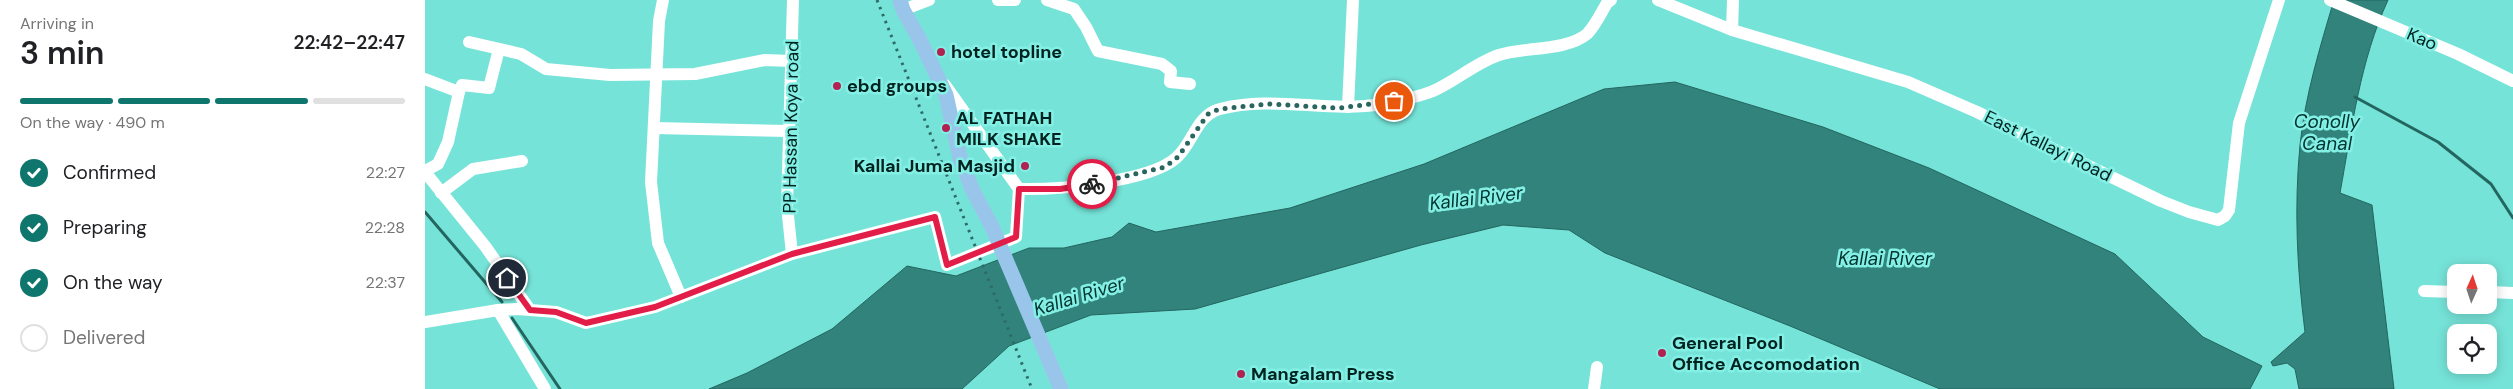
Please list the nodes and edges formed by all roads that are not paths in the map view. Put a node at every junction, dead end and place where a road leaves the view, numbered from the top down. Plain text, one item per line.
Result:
1 (663, 0) edge
2 (793, 0) edge
3 (929, 0) edge
4 (998, 0) edge
5 (1015, 0) edge
6 (1047, 0) edge
7 (1353, 0) edge
8 (1611, 0) edge
9 (1657, 0) edge
10 (1733, 0) edge
11 (2279, 0) edge
12 (2333, 1) edge
13 (902, 5) edge
14 (1732, 30) junction
15 (469, 42) dead end
16 (499, 49) junction
17 (792, 60) junction
18 (657, 75) junction
19 (937, 77) junction
20 (425, 79) edge
21 (2513, 81) edge
22 (1190, 84) dead end
23 (459, 92) junction
24 (1348, 107) junction
25 (655, 128) junction
26 (790, 131) junction
27 (521, 161) dead end
28 (425, 172) edge
29 (1019, 189) junction
30 (441, 192) junction
31 (792, 254) junction
32 (2424, 291) dead end
33 (2447, 292) edge
34 (2497, 292) edge
35 (2513, 293) edge
36 (681, 297) junction
37 (499, 310) junction
38 (530, 310) junction
39 (425, 322) edge
40 (1597, 368) dead end
41 (545, 389) edge
42 (1061, 389) edge
43 (1594, 389) edge

1 - 18 street
2 - 17 street, PP Hassan Koya road
3 - 13 street
4 - 5 street
6 - 22 street
7 - 24 street
8 - 24 street
9 - 14 street, East Kallayi Road
10 - 14 street
11 - 14 street, East Kallayi Road
12 - 21 street, Kao
13 - 19 main road
15 - 16 street
16 - 18 street
16 - 23 street
17 - 18 street
17 - 26 street, PP Hassan Koya road
18 - 25 street
19 - 29 street
19 - 42 main road
20 - 23 street
23 - 28 street
24 - 29 street
25 - 26 street
25 - 36 street
26 - 31 street, PP Hassan Koya road
27 - 30 street
28 - 30 street
29 - 31 street
30 - 38 street
31 - 36 street
32 - 33 street
34 - 35 street
36 - 38 street
37 - 38 street
37 - 39 street
37 - 41 street
40 - 43 street

